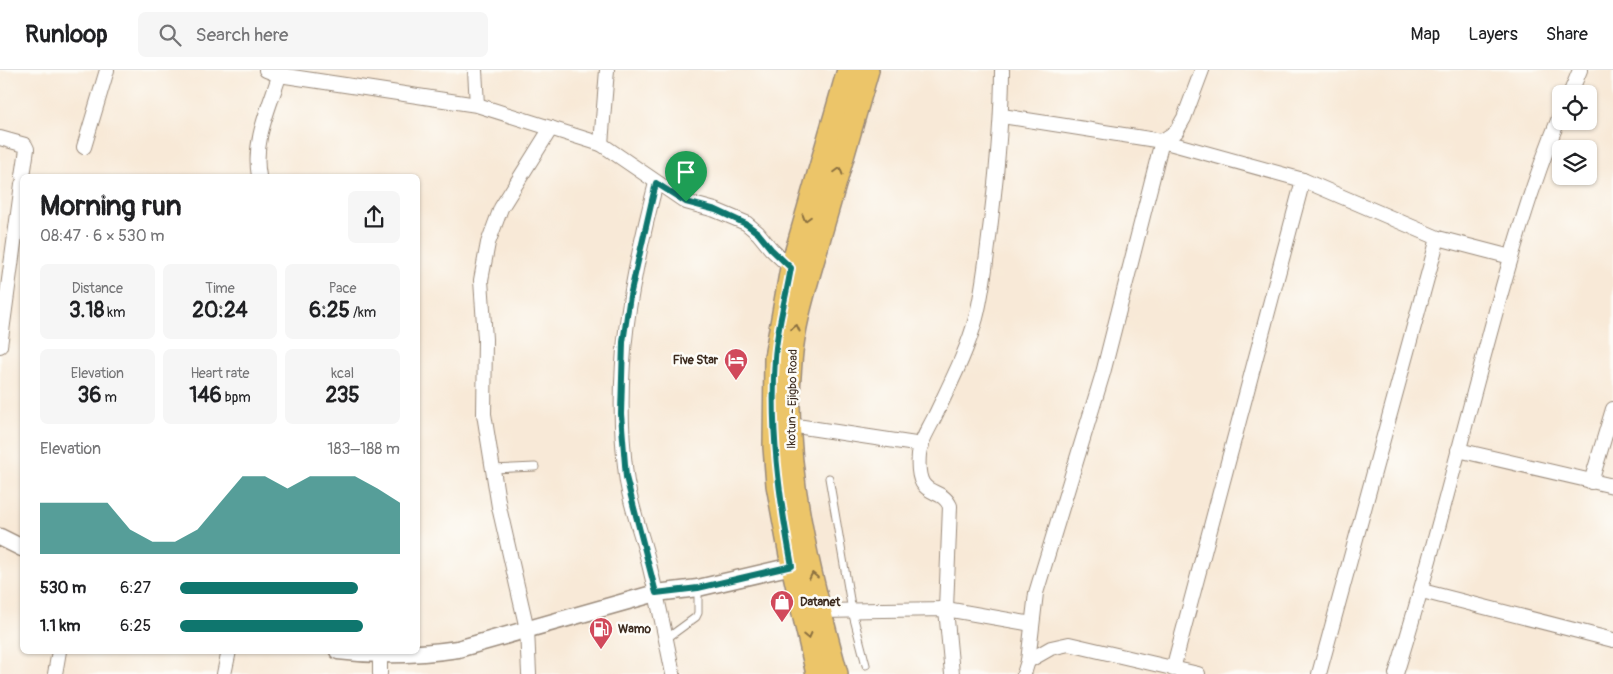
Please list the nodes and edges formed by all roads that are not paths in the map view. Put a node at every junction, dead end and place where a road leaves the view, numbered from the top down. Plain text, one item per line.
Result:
1 (108, 70) edge
2 (266, 70) edge
3 (475, 70) edge
4 (607, 70) edge
5 (848, 70) edge
6 (868, 70) edge
7 (1002, 70) edge
8 (1202, 70) edge
9 (1580, 70) edge
10 (280, 73) edge
11 (1574, 85) edge
12 (477, 104) junction
13 (1002, 116) junction
14 (551, 128) junction
15 (1554, 130) edge
16 (0, 138) edge
17 (1162, 141) junction
18 (601, 144) junction
19 (84, 146) dead end
20 (24, 174) edge
21 (259, 174) edge
22 (1303, 180) junction
23 (656, 183) junction
24 (20, 199) edge
25 (1438, 238) junction
26 (1511, 257) junction
27 (800, 271) junction
28 (0, 346) edge
29 (1613, 409) edge
30 (790, 425) junction
31 (922, 444) junction
32 (1458, 450) junction
33 (535, 467) dead end
34 (493, 469) junction
35 (829, 478) dead end
36 (1591, 482) junction
37 (1613, 486) edge
38 (0, 537) edge
39 (20, 547) edge
40 (792, 566) junction
41 (698, 588) junction
42 (1422, 591) junction
43 (656, 593) junction
44 (946, 609) junction
45 (820, 611) junction
46 (852, 611) junction
47 (1032, 624) junction
48 (527, 629) junction
49 (666, 638) junction
50 (1613, 640) edge
51 (420, 653) edge
52 (58, 654) edge
53 (228, 654) edge
54 (371, 654) edge
55 (399, 654) edge
56 (380, 655) junction
57 (866, 665) dead end
58 (1026, 668) edge
59 (1173, 669) junction
60 (55, 674) edge
61 (224, 674) edge
62 (380, 674) edge
63 (529, 674) edge
64 (672, 674) edge
65 (817, 674) edge
66 (837, 674) edge
67 (952, 674) edge
68 (1198, 674) edge
69 (1318, 674) edge
70 (1396, 674) edge

1 - 19 street
2 - 10 street
3 - 12 street
4 - 18 street
5 -> 27 main road, Ikotun - Ejigbo Road
27 -> 6 main road, Ikotun - Ejigbo Road
7 - 13 street
8 - 17 street
9 - 11 street
10 - 12 street
10 - 21 street
12 - 14 street
13 - 17 street
13 - 31 street
14 - 18 street
14 - 34 street
15 - 26 street
16 - 20 street
17 - 22 street
17 - 47 street
18 - 23 street
22 - 25 street
22 - 59 street
23 - 27 street
23 - 43 street
24 - 28 street
25 - 26 street
25 - 69 street
26 - 32 street
30 -> 27 main road, Ikotun - Ejigbo Road
27 - 40 main road, Ikotun - Ejigbo Road
29 - 36 street
30 - 31 street
45 -> 30 main road, Ikotun - Ejigbo Road
31 - 44 street
32 - 36 street
32 - 42 street
33 - 34 lane
34 - 48 street
35 - 46 lane
36 - 37 street
38 - 39 street
40 - 41 street
40 -> 65 main road, Ikotun - Ejigbo Road
41 - 43 street
41 - 49 lane
42 - 50 street
42 - 70 street
43 - 48 street
43 - 49 street
44 - 46 street
44 - 47 street
44 - 67 street
45 - 46 street
45 - 66 main road, Ikotun - Ejigbo Road
46 - 57 lane
47 - 58 street
48 - 51 street
48 - 63 street
49 - 64 street
52 - 60 street
53 - 61 street
54 - 56 street
55 - 56 street
56 - 62 street
58 - 59 street
59 - 68 street

